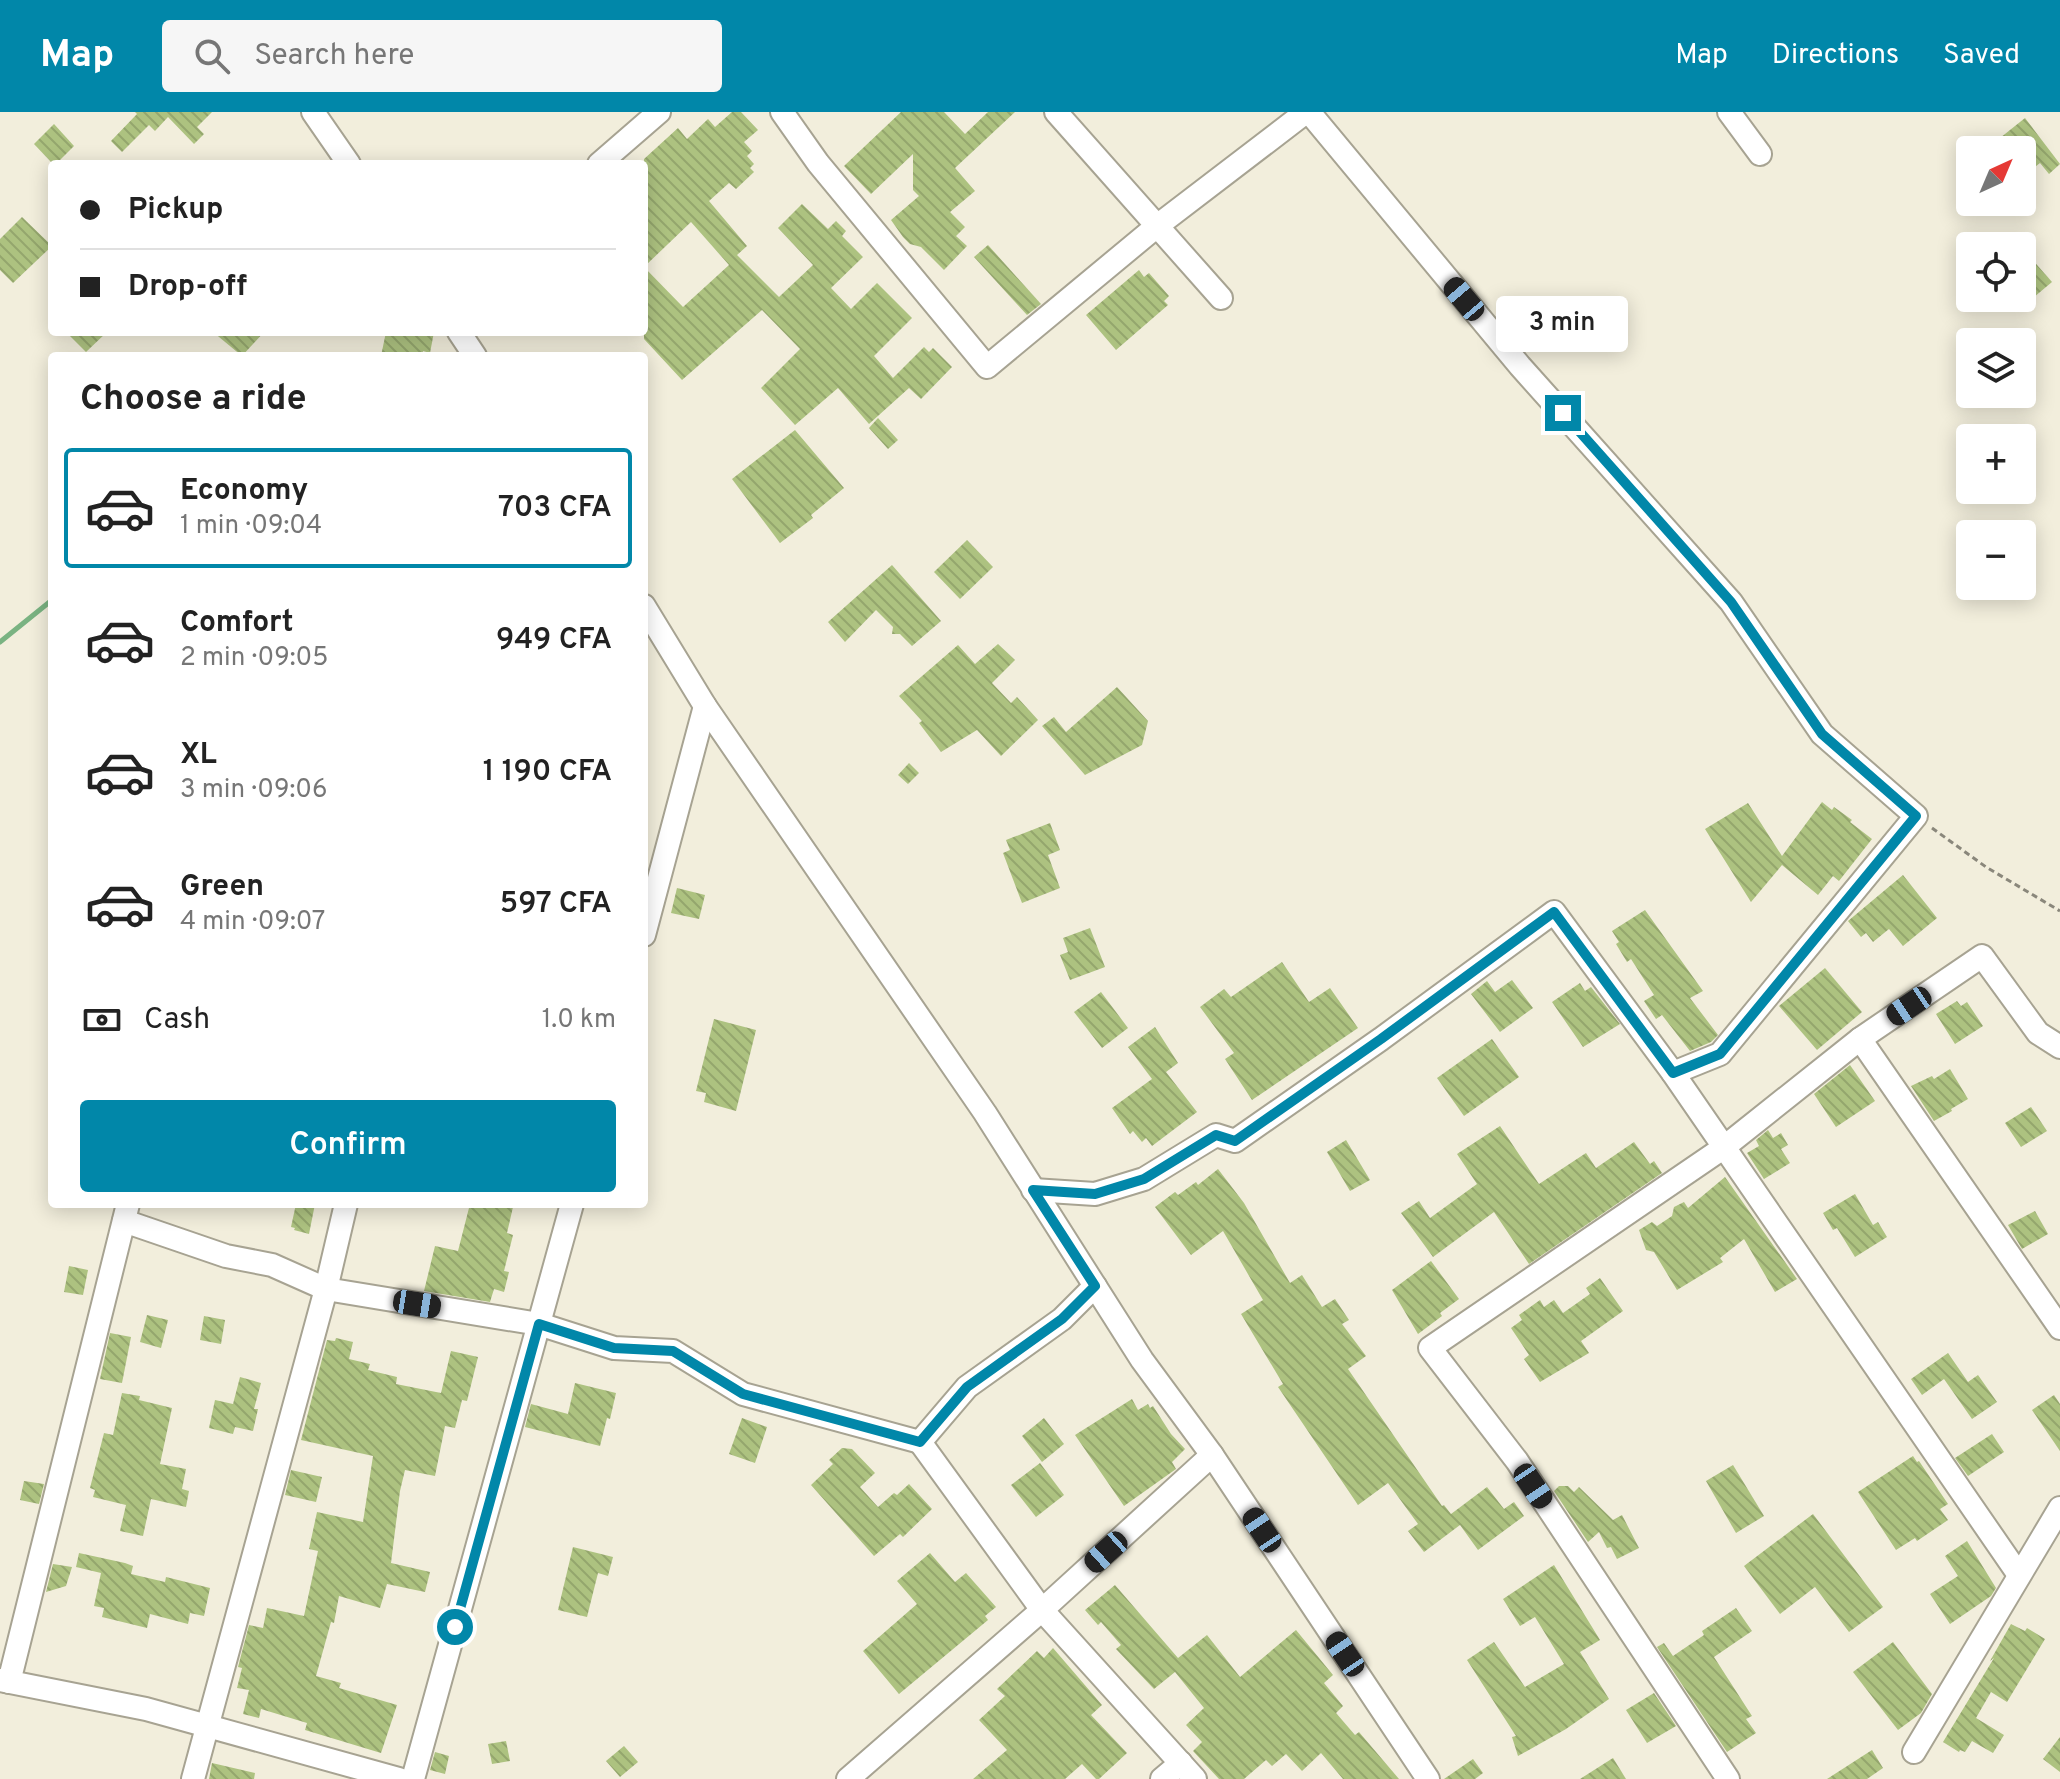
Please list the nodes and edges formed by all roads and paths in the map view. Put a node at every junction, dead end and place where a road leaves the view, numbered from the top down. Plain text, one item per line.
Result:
1 (313, 112) edge
2 (659, 112) edge
3 (782, 112) edge
4 (1056, 112) edge
5 (1307, 112) edge
6 (1729, 112) edge
7 (1760, 154) dead end
8 (346, 160) edge
9 (604, 160) edge
10 (1157, 226) junction
11 (1221, 298) dead end
12 (648, 613) edge
13 (705, 706) junction
14 (1916, 816) junction
15 (2060, 911) edge
16 (648, 920) edge
17 (1860, 1039) junction
18 (2060, 1047) edge
19 (1673, 1073) junction
20 (1723, 1148) junction
21 (1033, 1190) junction
22 (345, 1208) edge
23 (571, 1208) edge
24 (126, 1212) edge
25 (1095, 1286) junction
26 (326, 1289) junction
27 (539, 1324) junction
28 (2060, 1328) edge
29 (920, 1442) junction
30 (1212, 1455) junction
31 (2060, 1508) edge
32 (2019, 1575) junction
33 (1042, 1610) junction
34 (5, 1681) edge
35 (205, 1727) junction
36 (1914, 1752) dead end
37 (1188, 1771) edge
38 (193, 1779) edge
39 (399, 1779) edge
40 (413, 1779) edge
41 (848, 1779) edge
42 (1162, 1779) edge
43 (1428, 1779) edge
44 (1728, 1779) edge

1 - 8 street
2 - 9 street
3 - 10 street
4 - 10 street
5 - 10 street
5 - 14 street
6 - 7 street
10 - 11 street
12 - 13 street
13 - 16 street
13 - 21 street
14 - 15 path
14 - 19 street
17 - 18 street
17 - 20 street
17 - 28 street
19 - 20 street
19 - 21 street
20 - 32 street
20 - 44 street
21 - 25 street
22 - 26 street
23 - 27 street
24 - 26 street
24 - 34 street
25 - 29 street
25 - 30 street
26 - 27 street
26 - 35 street
27 - 29 street
27 - 40 street
29 - 33 street
30 - 33 street
30 - 43 street
31 - 32 street
32 - 36 street
33 - 37 street
33 - 41 street
34 - 35 street
35 - 38 street
35 - 39 street
37 - 42 street

